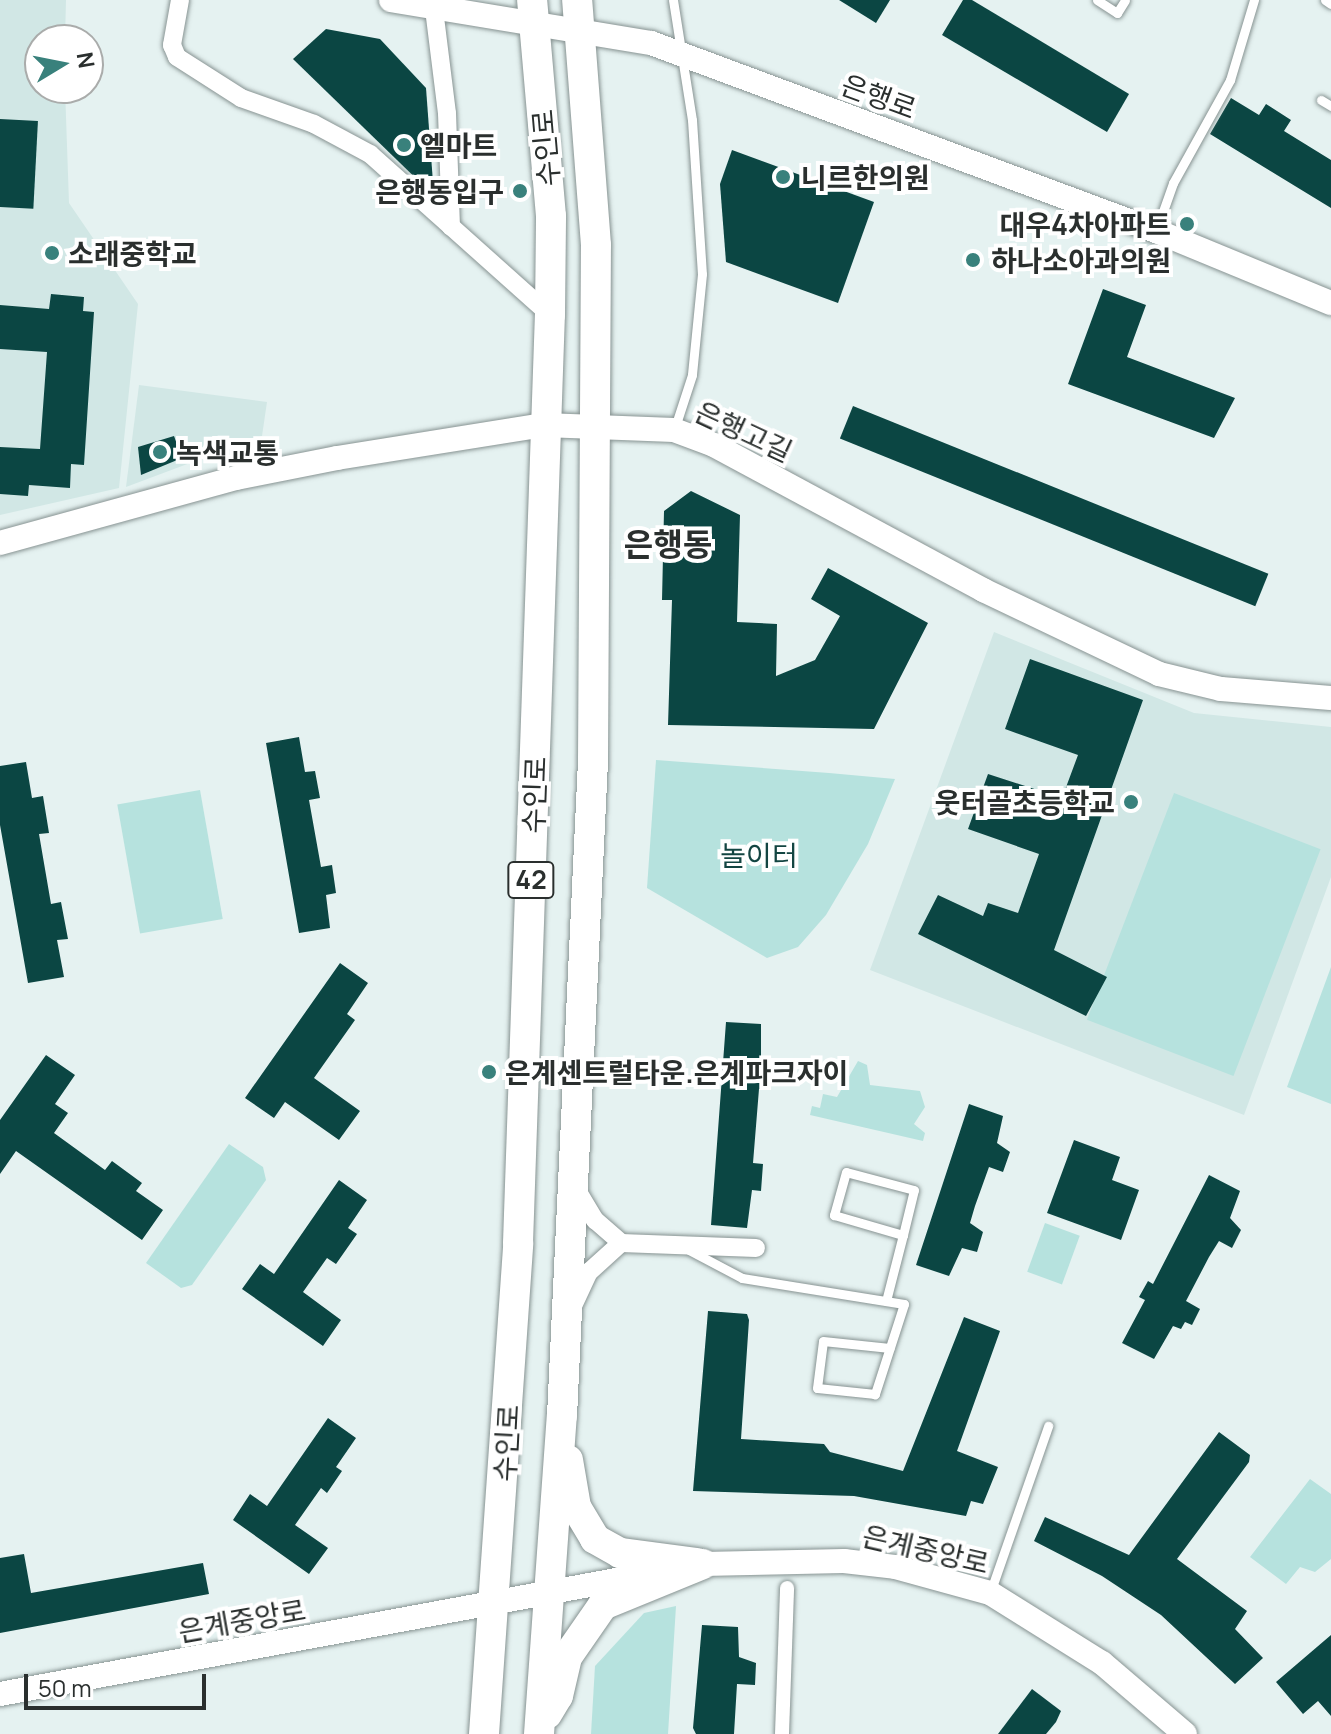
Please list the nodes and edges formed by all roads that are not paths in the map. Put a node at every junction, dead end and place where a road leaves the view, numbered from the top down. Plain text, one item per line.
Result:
1 (180, 0) edge
2 (391, 0) edge
3 (577, 0) edge
4 (673, 0) edge
5 (1097, 0) edge
6 (1125, 0) edge
7 (1254, 0) edge
8 (1325, 0) edge
9 (1331, 4) edge
10 (434, 9) junction
11 (534, 13) edge
12 (581, 32) junction
13 (680, 54) junction
14 (451, 227) junction
15 (1156, 231) junction
16 (1331, 303) edge
17 (550, 315) junction
18 (544, 425) junction
19 (595, 426) junction
20 (674, 430) junction
21 (0, 543) edge
22 (1331, 698) edge
23 (574, 1186) junction
24 (903, 1235) junction
25 (621, 1243) junction
26 (681, 1247) junction
27 (756, 1248) dead end
28 (886, 1301) junction
29 (567, 1320) junction
30 (890, 1348) junction
31 (562, 1416) junction
32 (1048, 1426) dead end
33 (703, 1564) junction
34 (787, 1588) dead end
35 (990, 1593) junction
36 (545, 1594) junction
37 (495, 1605) junction
38 (0, 1694) edge
39 (539, 1730) edge
40 (484, 1734) edge
41 (782, 1734) edge
42 (1185, 1734) edge

1 - 14 street
2 - 10 street, 은행로
3 - 12 main road, 수인로 / 42
4 - 13 lane
5 - 6 lane
7 - 15 lane
8 - 9 lane
10 - 11 street, 은행로
10 - 14 street
11 - 12 street, 은행로
11 - 17 main road, 수인로 / 42
12 - 13 street, 은행로
12 - 19 main road, 수인로 / 42
13 - 15 street, 은행로
13 - 20 lane
14 - 17 street
15 - 16 street, 은행로
17 - 18 main road, 수인로 / 42
18 - 19 street, 은행고길
18 - 21 street, 은행고길
18 - 37 main road, 수인로 / 42
19 - 20 street, 은행고길
19 - 23 main road, 수인로 / 42
20 - 22 street, 은행고길
23 - 25 street
23 - 29 main road, 수인로 / 42
24 - 24 lane
24 - 28 lane
25 - 26 street
25 - 29 street
26 - 27 street
26 - 28 lane
28 - 30 lane
29 - 31 main road, 수인로 / 42
30 - 30 lane
31 - 33 main road
31 - 36 main road, 수인로 / 42
32 - 35 lane
33 - 35 street, 은계중앙로
33 - 36 street, 은계중앙로
33 - 39 main road
34 - 41 street
35 - 42 street, 은계중앙로
36 - 37 street, 은계중앙로
36 - 39 main road, 수인로 / 42
37 - 38 street, 은계중앙로
37 - 40 main road, 수인로 / 42

